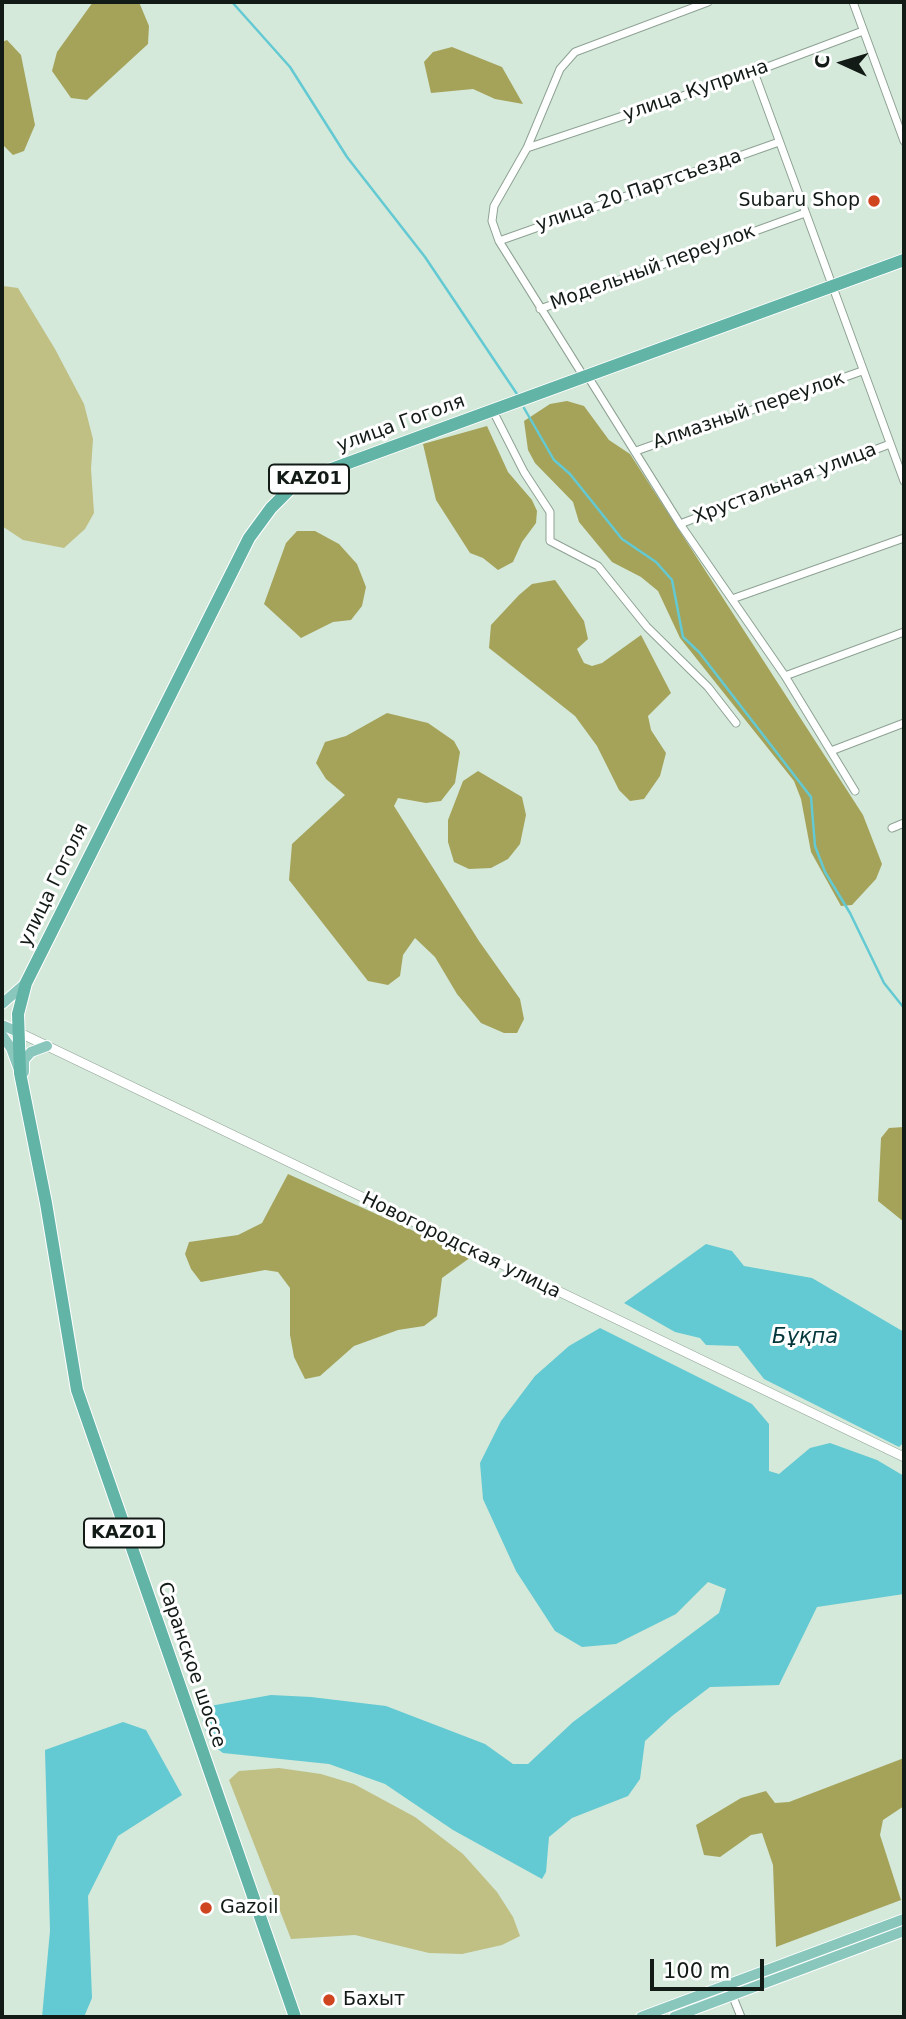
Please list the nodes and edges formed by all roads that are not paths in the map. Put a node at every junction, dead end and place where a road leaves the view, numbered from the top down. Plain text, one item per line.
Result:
1 (708, 2) edge
2 (853, 2) edge
3 (863, 31) junction
4 (754, 72) junction
5 (904, 141) edge
6 (779, 142) junction
7 (527, 148) junction
8 (805, 213) junction
9 (499, 241) junction
10 (904, 260) edge
11 (833, 287) junction
12 (540, 309) junction
13 (862, 371) junction
14 (586, 376) junction
15 (493, 411) junction
16 (890, 444) junction
17 (636, 451) junction
18 (904, 481) edge
19 (680, 524) junction
20 (904, 538) edge
21 (732, 599) junction
22 (904, 632) edge
23 (785, 676) junction
24 (736, 723) dead end
25 (904, 723) edge
26 (831, 751) junction
27 (855, 791) dead end
28 (904, 823) edge
29 (892, 828) dead end
30 (26, 983) junction
31 (2, 1004) edge
32 (2, 1025) edge
33 (18, 1032) junction
34 (2, 1035) edge
35 (47, 1046) junction
36 (20, 1073) junction
37 (23, 1089) junction
38 (904, 1457) edge
39 (904, 1919) edge
40 (904, 1931) edge
41 (730, 1990) junction
42 (295, 2017) edge
43 (642, 2017) edge
44 (674, 2017) edge
45 (741, 2017) edge

1 - 7 street
2 - 3 street
3 - 4 street, улица Куприна
3 - 5 street
4 - 6 street
4 - 7 street, улица Куприна
6 - 8 street
6 - 9 street, улица 20 Партсъезда
7 - 9 street
8 - 11 street
8 - 12 street, Модельный переулок
9 - 12 street
10 - 11 highway, улица Гоголя / KАZ01
11 - 13 street
11 - 14 highway, улица Гоголя / KАZ01
12 - 14 street
13 - 16 street
13 - 17 street, Алмазный переулок
14 - 15 highway, улица Гоголя / KАZ01
14 - 17 street
15 - 24 street
15 - 30 highway, улица Гоголя / KАZ01
16 - 18 street
16 - 19 street, Хрустальная улица
17 - 19 street
19 - 21 street
20 - 21 street
21 - 23 street
22 - 23 street
23 - 26 street
25 - 26 street
26 - 27 street
28 - 29 street
30 - 31 main road
30 - 33 highway, улица Гоголя / KАZ01
32 - 33 main road
33 - 35 street, Новогородская улица
33 - 36 highway, Саранское шоссе / KAZ01
34 - 36 main road
35 - 37 main road
35 - 38 street, Новогородская улица
36 - 37 highway, Саранское шоссе / KAZ01
37 - 42 highway, Саранское шоссе / KAZ01
39 - 41 main road
40 - 41 main road
41 - 43 main road
41 - 44 main road
41 - 45 street

